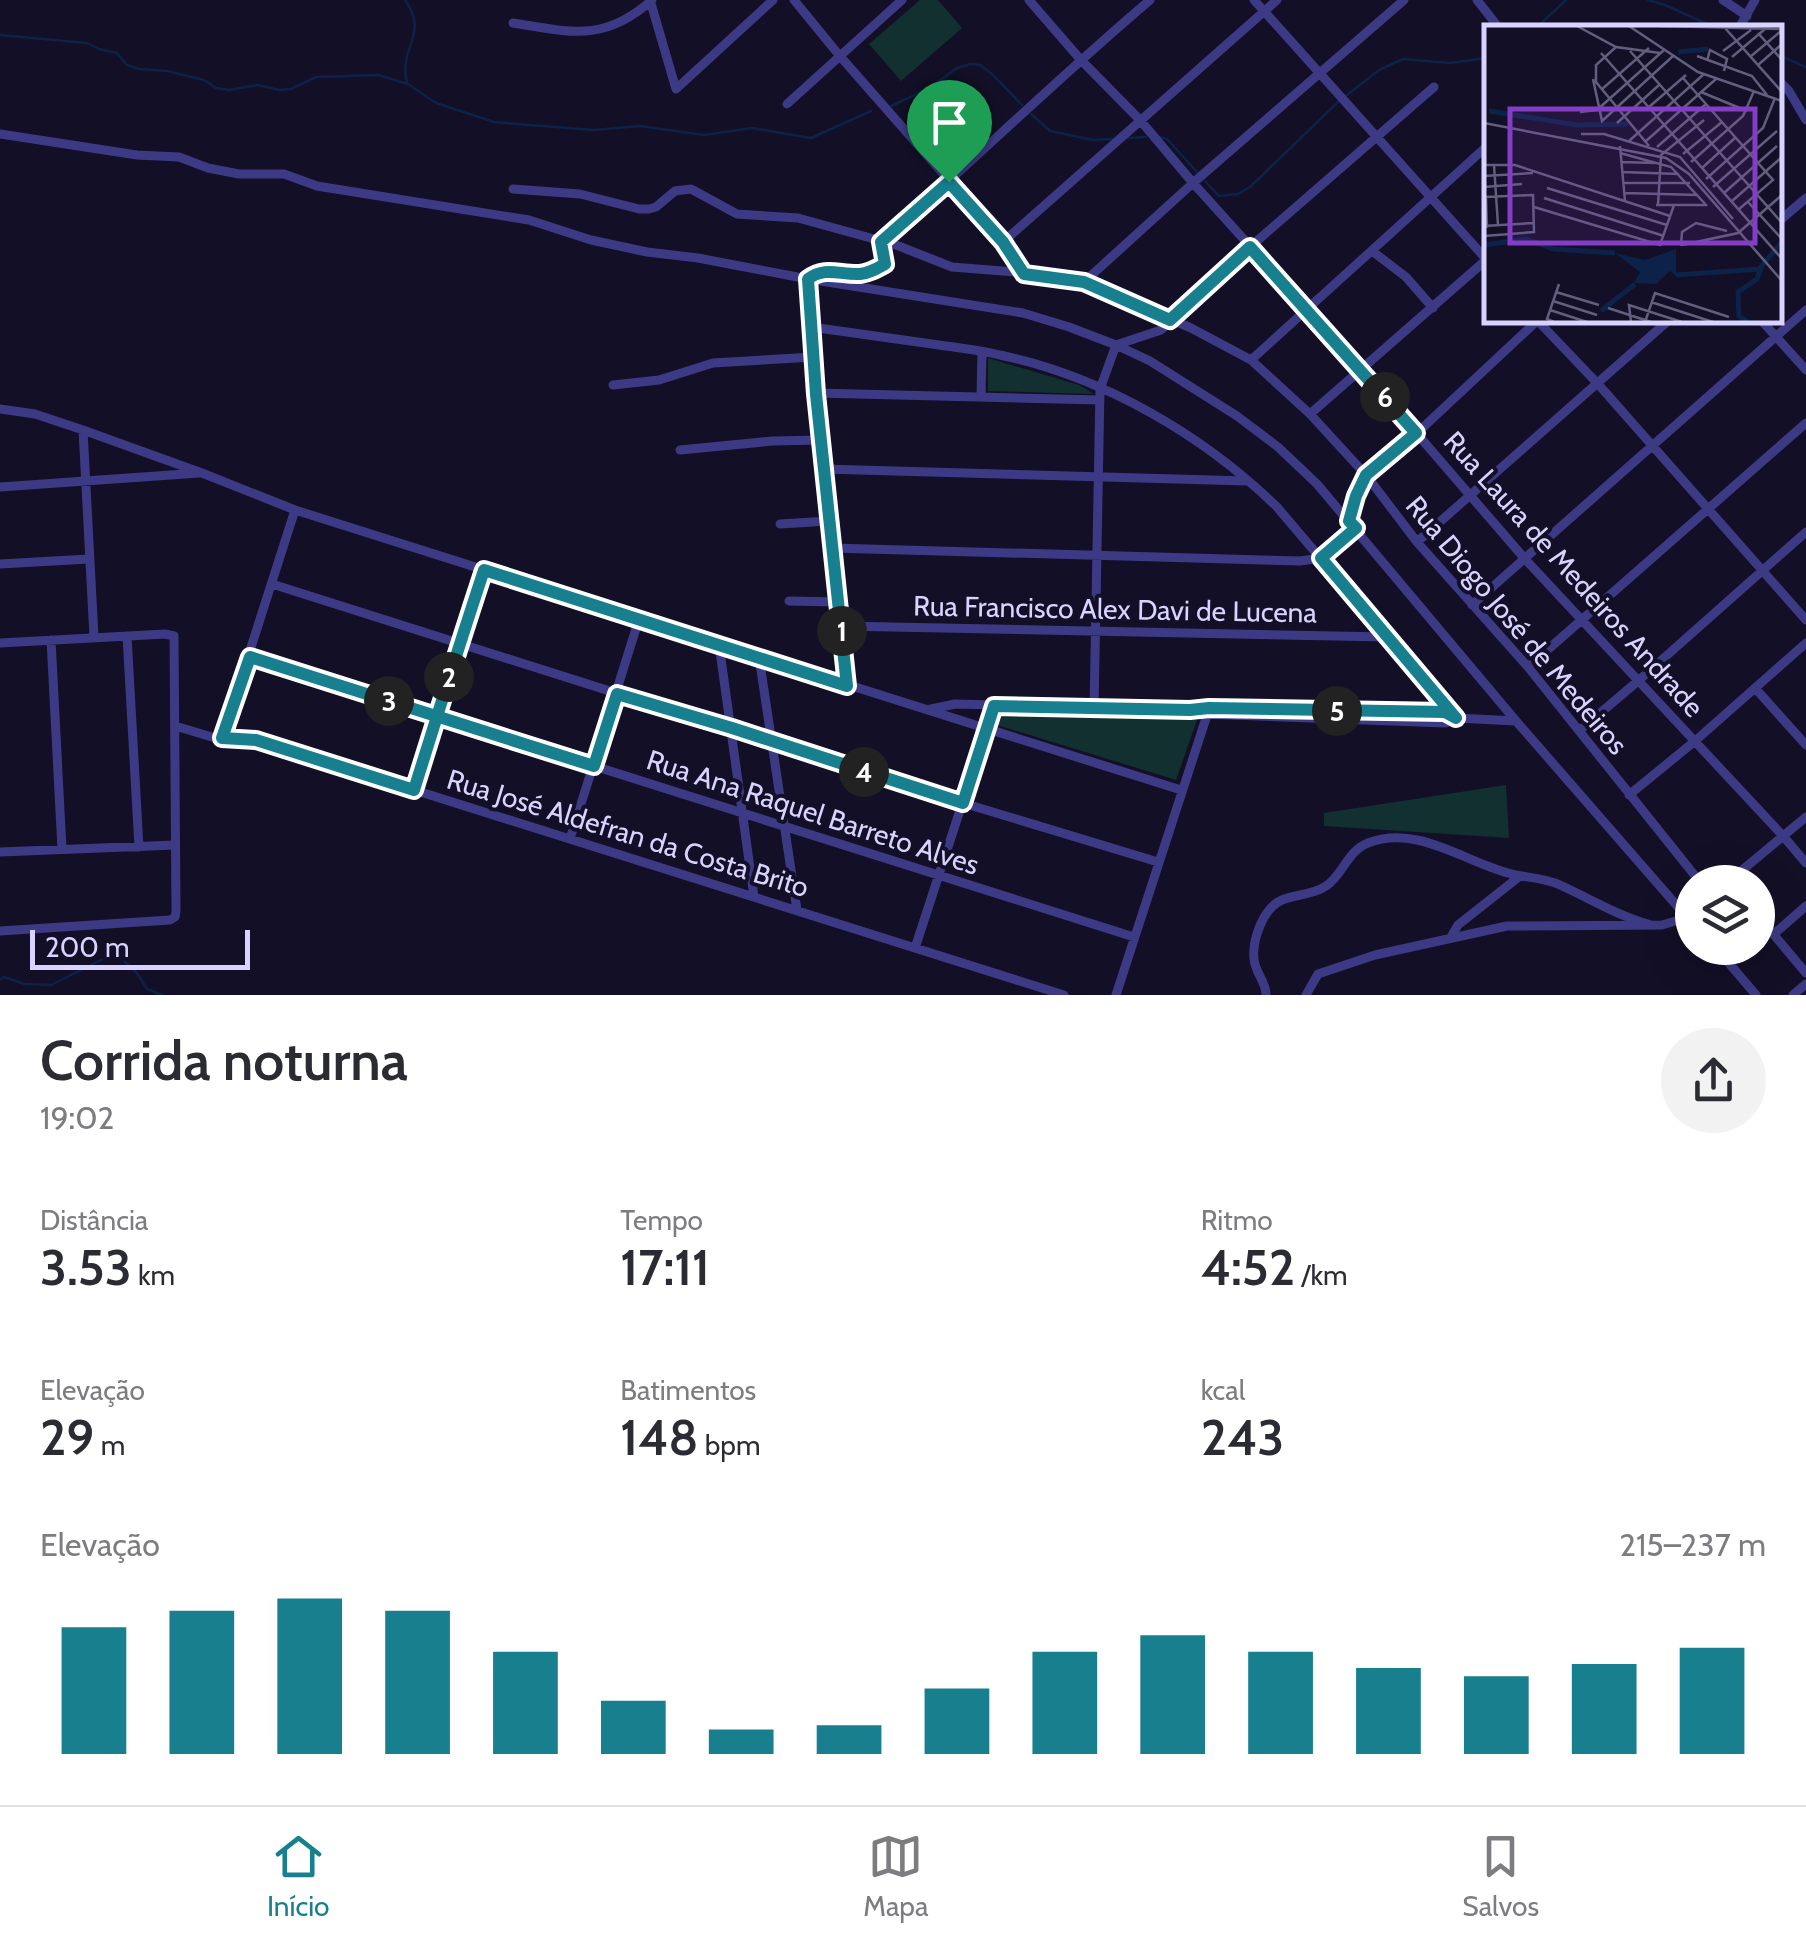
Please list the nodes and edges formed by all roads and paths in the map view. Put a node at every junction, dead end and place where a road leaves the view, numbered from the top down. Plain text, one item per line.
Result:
1 (773, 0) edge
2 (794, 0) edge
3 (902, 0) edge
4 (1030, 0) edge
5 (1150, 0) edge
6 (1254, 0) edge
7 (1276, 0) edge
8 (1404, 0) edge
9 (1477, 0) edge
10 (1723, 0) edge
11 (1756, 0) edge
12 (651, 1) edge
13 (1488, 5) edge
14 (1264, 12) junction
15 (1747, 16) junction
16 (512, 23) dead end
17 (1741, 25) edge
18 (839, 55) junction
19 (1080, 60) junction
20 (1320, 73) junction
21 (1781, 83) edge
22 (1434, 87) dead end
23 (787, 104) dead end
24 (1140, 120) junction
25 (1806, 120) edge
26 (0, 134) edge
27 (1375, 136) junction
28 (1484, 149) edge
29 (949, 182) junction
30 (1192, 184) junction
31 (513, 189) dead end
32 (1430, 198) junction
33 (1806, 198) edge
34 (1781, 219) edge
35 (881, 242) junction
36 (1003, 242) junction
37 (1250, 247) junction
38 (1372, 250) junction
39 (1484, 258) edge
40 (1484, 262) edge
41 (1024, 274) junction
42 (808, 279) junction
43 (1084, 282) junction
44 (1433, 308) junction
45 (1308, 309) junction
46 (1806, 310) edge
47 (1170, 320) junction
48 (1536, 322) edge
49 (1540, 322) edge
50 (1667, 322) edge
51 (1763, 322) edge
52 (811, 326) junction
53 (1775, 336) junction
54 (1116, 345) junction
55 (982, 352) junction
56 (813, 357) junction
57 (1251, 360) junction
58 (1362, 370) junction
59 (1806, 370) edge
60 (612, 384) dead end
61 (1598, 384) junction
62 (816, 394) junction
63 (1100, 394) junction
64 (981, 396) junction
65 (0, 409) edge
66 (1310, 414) junction
67 (1806, 423) edge
68 (83, 430) junction
69 (1416, 433) junction
70 (822, 440) junction
71 (1653, 446) junction
72 (680, 450) dead end
73 (824, 469) junction
74 (202, 473) junction
75 (1366, 475) junction
76 (1100, 476) junction
77 (1250, 480) junction
78 (86, 482) junction
79 (0, 488) edge
80 (1472, 495) junction
81 (1708, 509) junction
82 (295, 510) junction
83 (829, 521) junction
84 (780, 524) dead end
85 (1352, 525) junction
86 (1806, 532) edge
87 (1417, 542) junction
88 (832, 548) junction
89 (1098, 555) junction
90 (1321, 558) junction
91 (1525, 558) junction
92 (90, 559) junction
93 (0, 564) edge
94 (484, 570) junction
95 (1761, 571) junction
96 (272, 584) junction
97 (789, 600) dead end
98 (838, 602) junction
99 (1472, 605) junction
100 (639, 619) junction
101 (1583, 619) junction
102 (1806, 620) edge
103 (841, 626) junction
104 (1096, 630) junction
105 (127, 636) junction
106 (94, 638) junction
107 (1388, 638) junction
108 (50, 640) junction
109 (0, 643) edge
110 (1806, 643) edge
111 (460, 644) junction
112 (719, 644) junction
113 (250, 657) junction
114 (760, 658) junction
115 (1528, 667) junction
116 (1638, 681) junction
117 (847, 686) junction
118 (1755, 688) junction
119 (617, 694) junction
120 (994, 706) junction
121 (931, 709) junction
122 (1094, 709) junction
123 (1208, 712) junction
124 (437, 716) junction
125 (1456, 718) junction
126 (1516, 721) junction
127 (175, 726) junction
128 (732, 728) junction
129 (986, 729) junction
130 (1578, 731) junction
131 (222, 738) junction
132 (1695, 741) junction
133 (772, 743) junction
134 (1806, 744) edge
135 (594, 766) junction
136 (414, 790) junction
137 (1181, 790) junction
138 (1629, 794) junction
139 (963, 803) junction
140 (742, 813) junction
141 (1806, 818) edge
142 (784, 826) junction
143 (1784, 837) junction
144 (570, 839) junction
145 (139, 846) junction
146 (175, 846) junction
147 (62, 849) junction
148 (0, 852) edge
149 (1158, 862) junction
150 (1806, 864) edge
151 (1686, 865) edge
152 (1749, 865) edge
153 (940, 876) junction
154 (1520, 876) junction
155 (754, 896) junction
156 (1675, 903) edge
157 (1806, 906) edge
158 (797, 910) junction
159 (1675, 922) edge
160 (1651, 925) junction
161 (0, 931) edge
162 (1775, 933) edge
163 (1775, 935) edge
164 (1134, 937) junction
165 (1451, 938) junction
166 (915, 948) junction
167 (1730, 965) edge
168 (1806, 973) edge
169 (1806, 984) edge
170 (1064, 995) edge
171 (1116, 995) edge
172 (1266, 995) edge
173 (1306, 995) edge
174 (1756, 995) edge
175 (1793, 995) edge

1 - 12 street
2 - 18 street
3 - 18 street
4 - 19 street, Rua Laura de Medeiros Andrade
5 - 19 street
6 - 14 street
7 - 14 street
8 - 20 street
9 - 13 street
10 - 15 street
11 - 15 street
12 - 16 street
14 - 20 street
14 - 24 street
15 - 17 street
18 - 23 street
18 - 29 street
19 - 24 street, Rua Laura de Medeiros Andrade
19 - 29 street
20 - 27 street
20 - 30 street
21 - 25 street
22 - 27 street
24 - 30 street, Rua Laura de Medeiros Andrade
24 - 36 street
26 - 42 street
27 - 32 street
27 - 37 street
28 - 32 street
29 - 35 street
29 - 36 street
30 - 37 street, Rua Laura de Medeiros Andrade
30 - 43 street
31 - 35 street, Rua Diogo José de Medeiros
32 - 38 street
32 - 39 street
33 - 34 street
35 - 41 street, Rua Diogo José de Medeiros
35 - 42 street
36 - 41 street
37 - 45 street, Rua Laura de Medeiros Andrade
37 - 47 street
38 - 44 street
38 - 45 street
40 - 44 street
41 - 43 street, Rua Diogo José de Medeiros
42 - 52 street
42 - 54 street
43 - 47 street, Rua Diogo José de Medeiros
44 - 58 street
45 - 57 street
45 - 58 street, Rua Laura de Medeiros Andrade
46 - 53 street
47 - 54 street
47 - 57 street, Rua Diogo José de Medeiros
48 - 69 street
49 - 61 street
50 - 61 street
51 - 53 street
52 - 55 street
52 - 56 street
53 - 59 street
53 - 71 street
54 - 63 street
54 - 85 street
55 - 63 street
55 - 64 street
56 - 60 street
56 - 62 street
57 - 66 street, Rua Diogo José de Medeiros
58 - 66 street
58 - 69 street, Rua Laura de Medeiros Andrade
61 - 71 street
61 - 80 street
62 - 64 street
62 - 70 street
63 - 64 street
63 - 76 street
63 - 77 street
65 - 68 street
66 - 75 street, Rua Diogo José de Medeiros
67 - 81 street
68 - 74 street
68 - 78 street
69 - 75 street
69 - 80 street, Rua Laura de Medeiros Andrade
70 - 72 street
70 - 73 street
71 - 81 street
71 - 91 street
73 - 76 street
73 - 83 street
74 - 78 street
74 - 82 street
75 - 85 street
75 - 87 street, Rua Diogo José de Medeiros
76 - 77 street
76 - 89 street
77 - 90 street
78 - 79 street
78 - 92 street
80 - 87 street
80 - 91 street, Rua Laura de Medeiros Andrade
81 - 95 street
81 - 101 street
82 - 94 street
82 - 96 street
83 - 84 street
83 - 88 street
85 - 90 street
85 - 126 street
86 - 95 street
87 - 99 street, Rua Diogo José de Medeiros
88 - 89 street
88 - 98 street
89 - 90 street
89 - 104 street
90 - 107 street
91 - 99 street
91 - 101 street, Rua Laura de Medeiros Andrade
92 - 93 street
92 - 106 street
94 - 100 street
94 - 111 street
95 - 102 street
95 - 116 street
96 - 111 street
96 - 113 street
97 - 98 street
98 - 103 street
99 - 115 street, Rua Diogo José de Medeiros
100 - 112 street
100 - 119 street
101 - 115 street
101 - 116 street, Rua Laura de Medeiros Andrade
103 - 104 street, Rua Francisco Alex Davi de Lucena
103 - 117 street
104 - 107 street, Rua Francisco Alex Davi de Lucena
104 - 122 street
105 - 106 street
105 - 127 street
105 - 145 street
106 - 108 street
107 - 125 street
108 - 109 street
108 - 147 street
110 - 118 street
111 - 119 street
111 - 124 street
112 - 114 street
112 - 128 street
113 - 124 street, Rua Ana Raquel Barreto Alves
113 - 131 street
114 - 117 street
114 - 133 street
115 - 130 street, Rua Diogo José de Medeiros
116 - 130 street
116 - 132 street, Rua Laura de Medeiros Andrade
117 - 121 street
118 - 132 street
118 - 134 street
119 - 128 street
119 - 135 street
120 - 121 street
120 - 122 street
120 - 129 street
121 - 129 street
122 - 123 street
123 - 125 street
123 - 137 street
124 - 135 street, Rua Ana Raquel Barreto Alves
124 - 136 street
125 - 126 street
126 - 156 street
127 - 131 street, Rua José Aldefran da Costa Brito
127 - 146 street
128 - 133 street
128 - 140 street
129 - 137 street
129 - 139 street
130 - 138 street, Rua Diogo José de Medeiros
131 - 136 street, Rua José Aldefran da Costa Brito
132 - 138 street
132 - 143 street, Rua Laura de Medeiros Andrade
133 - 139 street
133 - 142 street
135 - 140 street, Rua Ana Raquel Barreto Alves
135 - 144 street
136 - 144 street, Rua José Aldefran da Costa Brito
137 - 149 street
138 - 151 street, Rua Diogo José de Medeiros
139 - 149 street
139 - 153 street
140 - 142 street, Rua Ana Raquel Barreto Alves
140 - 155 street
141 - 143 street
142 - 153 street, Rua Ana Raquel Barreto Alves
142 - 158 street
143 - 150 street, Rua Laura de Medeiros Andrade
143 - 152 street
144 - 155 street, Rua José Aldefran da Costa Brito
145 - 146 street
145 - 147 street
146 - 161 street
147 - 148 street
149 - 164 street
153 - 164 street, Rua Ana Raquel Barreto Alves
153 - 166 street
154 - 160 street
154 - 165 street
154 - 172 street
155 - 158 street, Rua José Aldefran da Costa Brito
157 - 162 street
158 - 166 street, Rua José Aldefran da Costa Brito
159 - 160 street
160 - 165 street
163 - 168 street
164 - 171 street
165 - 173 street
166 - 170 street, Rua José Aldefran da Costa Brito
167 - 174 street
169 - 175 street

